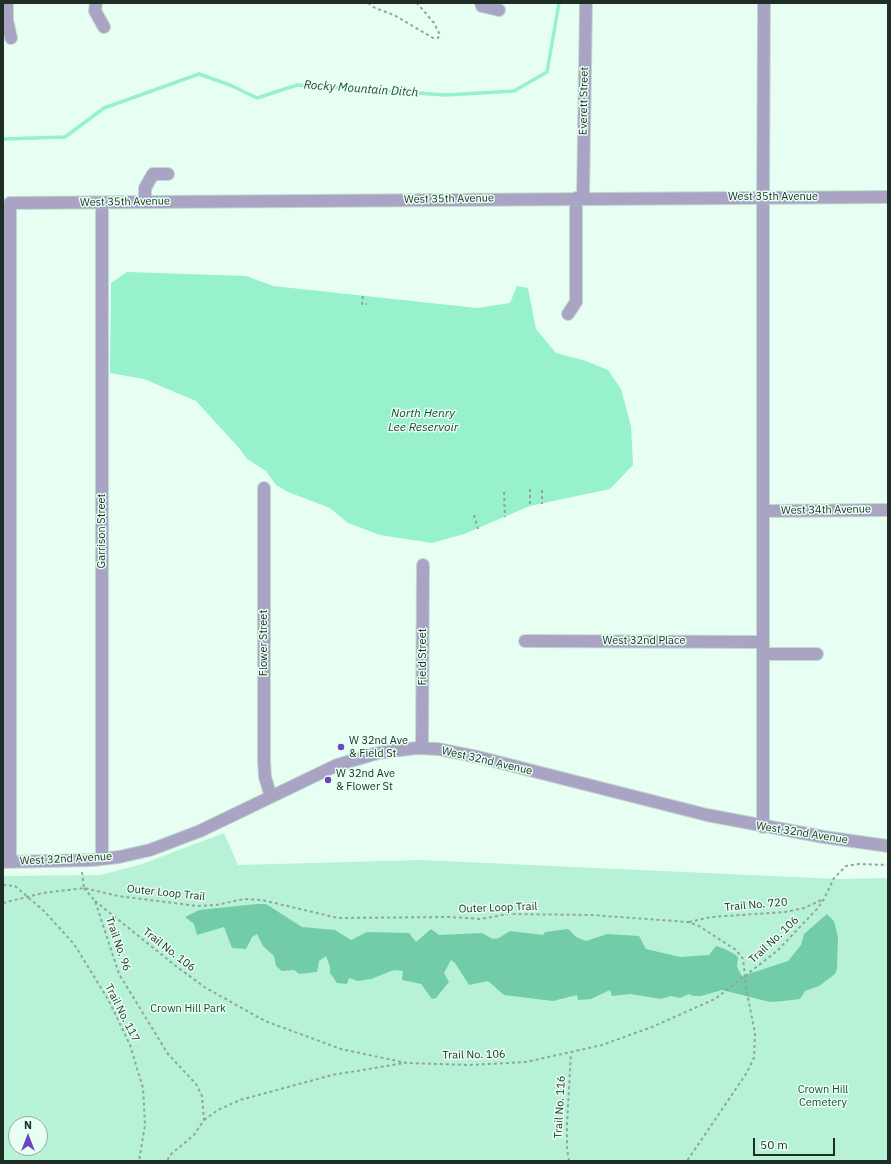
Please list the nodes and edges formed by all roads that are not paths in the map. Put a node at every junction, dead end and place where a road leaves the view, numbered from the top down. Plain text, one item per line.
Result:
1 (7, 3) edge
2 (96, 3) edge
3 (481, 3) edge
4 (586, 3) edge
5 (764, 3) edge
6 (499, 10) dead end
7 (104, 27) dead end
8 (11, 38) dead end
9 (168, 174) dead end
10 (762, 196) junction
11 (888, 196) edge
12 (580, 198) junction
13 (145, 202) junction
14 (102, 203) junction
15 (568, 314) dead end
16 (264, 488) dead end
17 (888, 510) edge
18 (764, 511) junction
19 (423, 565) dead end
20 (526, 641) dead end
21 (763, 648) junction
22 (817, 654) dead end
23 (422, 748) junction
24 (271, 797) junction
25 (763, 827) junction
26 (888, 846) edge
27 (102, 859) junction
28 (6, 862) edge

1 - 8 street
2 - 7 street
3 - 6 street
4 - 12 street, Everett Street
5 - 10 street
9 - 13 street
10 - 11 street, West 35th Avenue
10 - 12 street, West 35th Avenue
10 - 18 street
12 - 13 street, West 35th Avenue
12 - 15 street, Everett Street
13 - 14 street, West 35th Avenue
14 - 27 street, Garrison Street
14 - 28 street, West 35th Avenue
16 - 24 street, Flower Street
17 - 18 street, West 34th Avenue
18 - 21 street
19 - 23 street, Field Street
20 - 21 street, West 32nd Place
21 - 22 street, West 32nd Place
21 - 25 street
23 - 24 street, West 32nd Avenue
23 - 25 street, West 32nd Avenue
24 - 27 street, West 32nd Avenue
25 - 26 street, West 32nd Avenue
27 - 28 street, West 32nd Avenue

